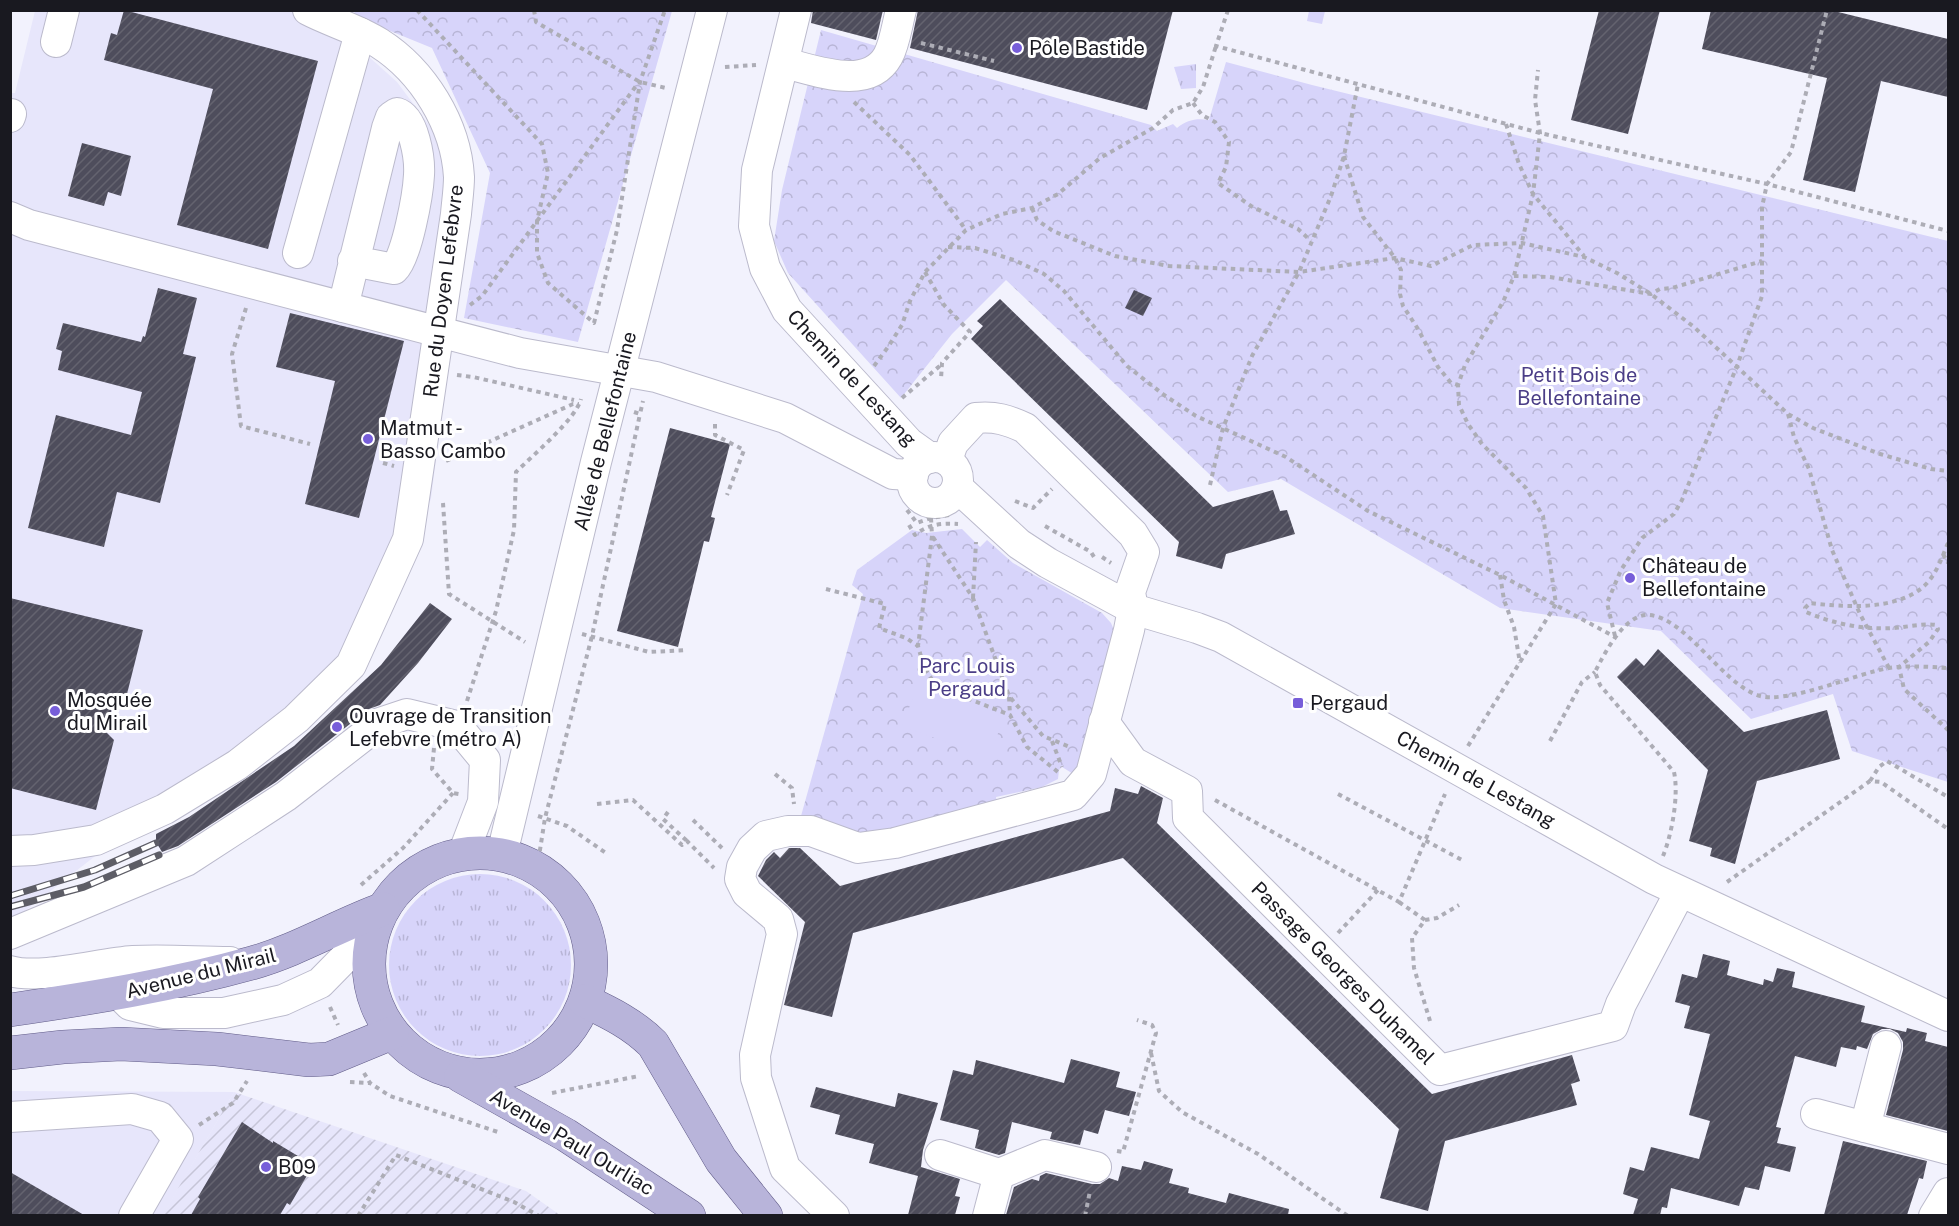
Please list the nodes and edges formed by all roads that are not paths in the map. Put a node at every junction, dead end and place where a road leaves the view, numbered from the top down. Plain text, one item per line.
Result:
1 (64, 10) edge
2 (308, 10) edge
3 (712, 10) edge
4 (796, 10) edge
5 (901, 10) edge
6 (360, 33) junction
7 (56, 42) dead end
8 (775, 64) junction
9 (10, 217) edge
10 (298, 254) dead end
11 (353, 261) dead end
12 (343, 307) junction
13 (438, 331) junction
14 (620, 371) junction
15 (937, 470) junction
16 (1133, 609) junction
17 (1104, 722) junction
18 (10, 851) edge
19 (464, 854) junction
20 (502, 854) junction
21 (1680, 892) junction
22 (379, 918) junction
23 (10, 934) edge
24 (254, 963) junction
25 (10, 971) edge
26 (119, 994) junction
27 (585, 1001) junction
28 (10, 1010) edge
29 (1948, 1016) edge
30 (392, 1033) junction
31 (1886, 1046) dead end
32 (10, 1053) edge
33 (454, 1072) junction
34 (1816, 1114) dead end
35 (10, 1117) edge
36 (1865, 1127) junction
37 (1948, 1149) edge
38 (940, 1155) dead end
39 (1096, 1167) road end
40 (999, 1174) junction
41 (1948, 1192) edge
42 (134, 1215) edge
43 (689, 1215) edge
44 (766, 1215) edge
45 (834, 1215) edge
46 (988, 1215) edge
47 (1934, 1215) edge

1 - 7 street
2 - 6 street, Rue du Doyen Lefebvre
3 - 14 street, Allée de Bellefontaine
4 - 8 street, Chemin de Lestang
5 - 8 street
6 - 10 street
6 - 13 street, Rue du Doyen Lefebvre
8 - 15 street, Chemin de Lestang
9 - 12 street
11 - 12 street
12 - 13 street
13 - 14 street
13 - 18 street, Rue du Doyen Lefebvre
14 - 15 street
14 - 20 street, Allée de Bellefontaine
15 - 16 street, Chemin de Lestang
15 - 16 street
16 - 17 street
16 - 21 street, Chemin de Lestang
17 - 21 street, Passage Georges Duhamel
17 - 45 street
19 - 20 main road
19 - 22 main road
19 - 23 street
20 - 27 main road
21 - 29 street, Chemin de Lestang
22 - 24 main road, Avenue du Mirail
22 - 26 street
22 - 30 main road
24 - 25 street
24 - 26 main road, Avenue du Mirail
26 - 28 main road, Avenue du Mirail
27 - 33 main road
27 - 44 main road
30 - 32 main road
30 - 33 main road
31 - 36 street
33 - 43 main road, Avenue Paul Ourliac
34 - 36 street
35 - 42 street
36 - 37 street
38 - 40 street
39 - 40 street
40 - 46 street
41 - 47 street

